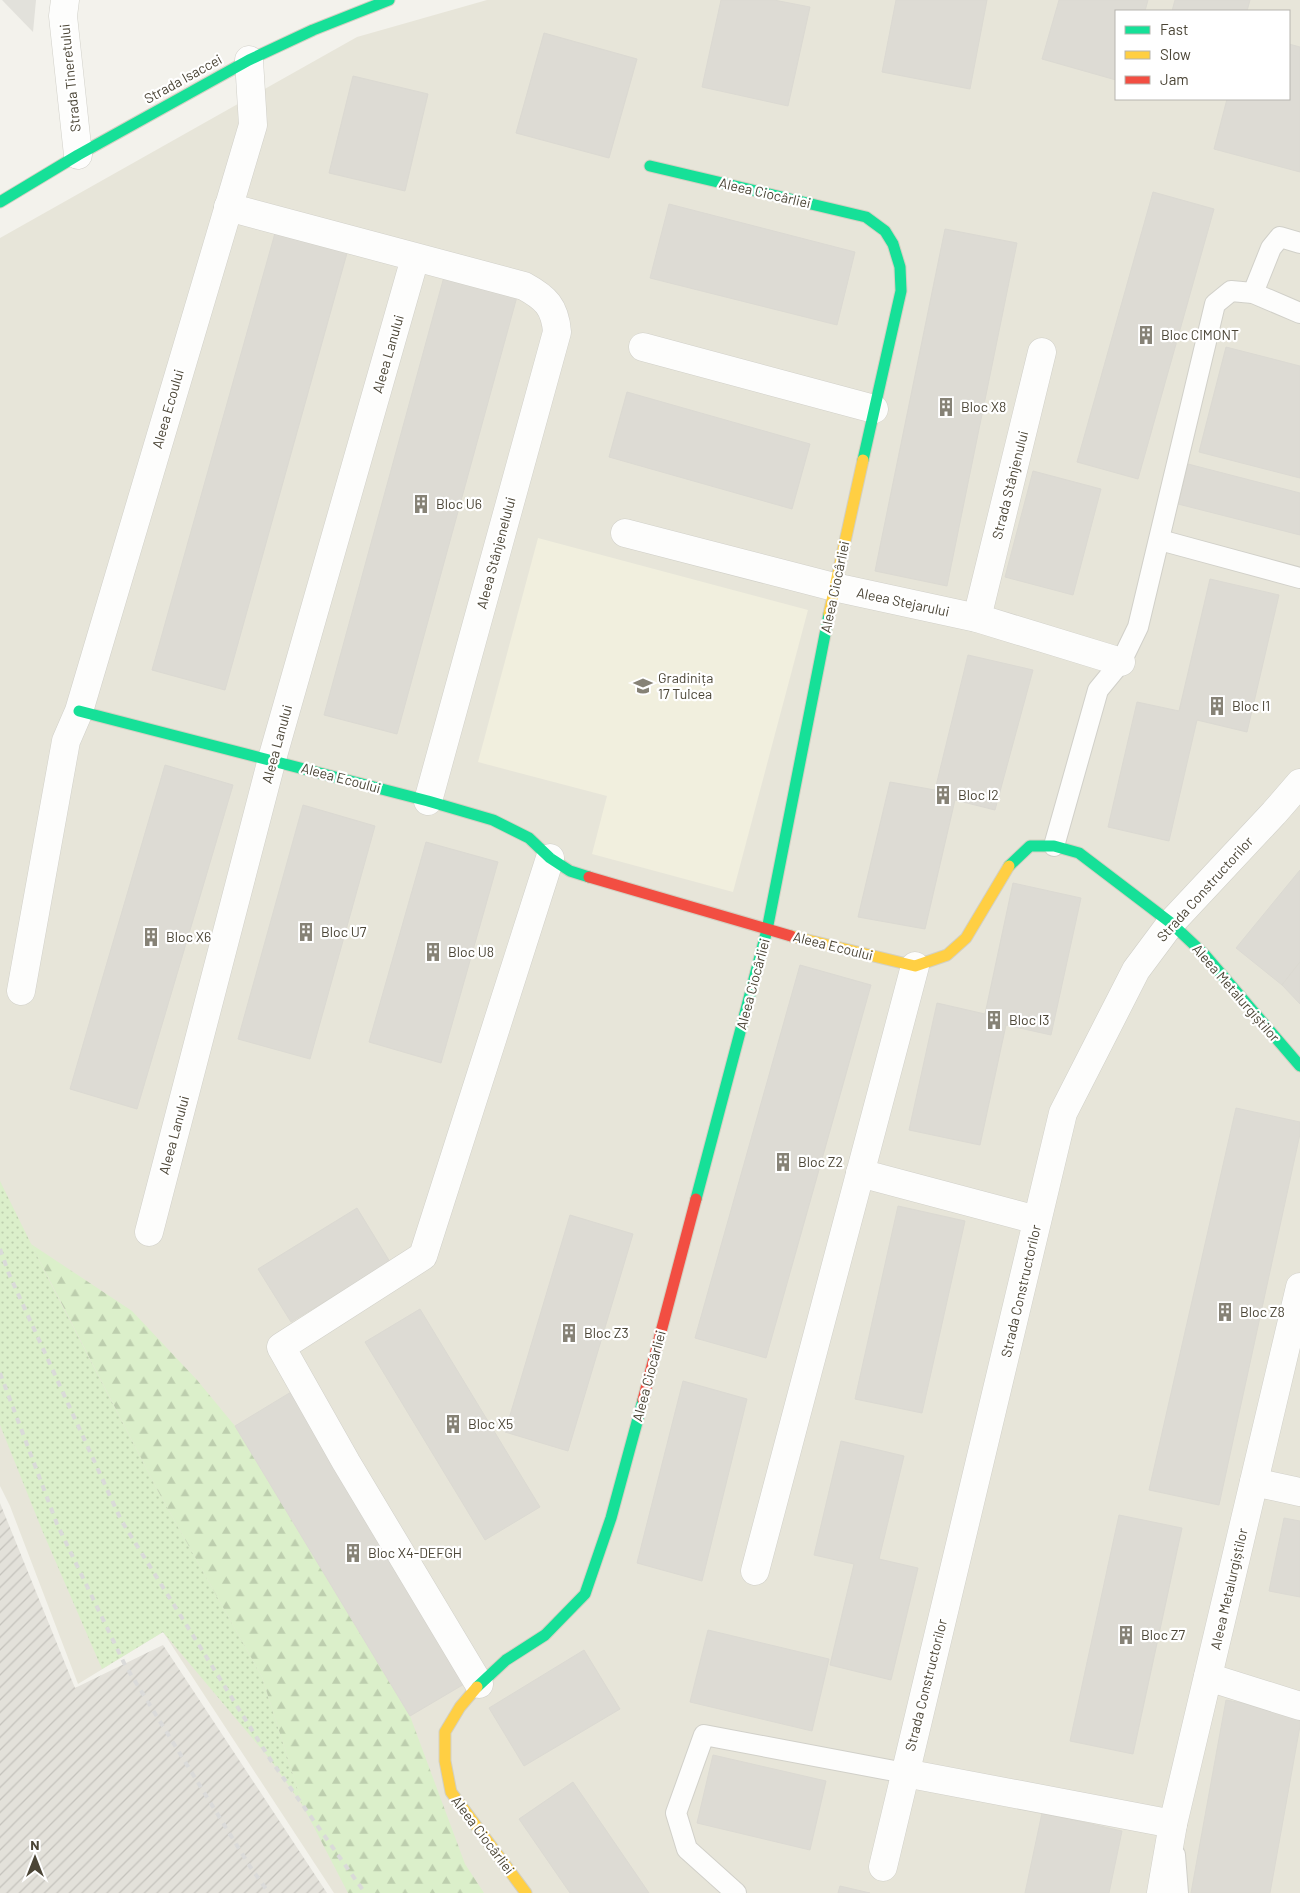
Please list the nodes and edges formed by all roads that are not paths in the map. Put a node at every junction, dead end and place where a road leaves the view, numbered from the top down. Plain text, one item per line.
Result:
1 (65, 0) edge
2 (389, 0) edge
3 (249, 60) junction
4 (78, 155) junction
5 (650, 166) dead end
6 (0, 202) edge
7 (228, 207) junction
8 (1300, 243) edge
9 (415, 258) junction
10 (1252, 293) junction
11 (1300, 313) edge
12 (643, 347) dead end
13 (1042, 352) dead end
14 (874, 409) junction
15 (625, 533) dead end
16 (1160, 540) junction
17 (1300, 578) edge
18 (834, 587) junction
19 (977, 618) junction
20 (1121, 662) junction
21 (79, 711) junction
22 (272, 760) junction
23 (1300, 782) edge
24 (428, 801) junction
25 (1054, 846) junction
26 (550, 858) junction
27 (1171, 922) junction
28 (767, 930) junction
29 (915, 966) junction
30 (21, 991) dead end
31 (1300, 1066) edge
32 (860, 1173) junction
33 (1037, 1220) junction
34 (149, 1232) dead end
35 (1300, 1287) edge
36 (1254, 1482) junction
37 (1300, 1492) edge
38 (755, 1571) dead end
39 (1208, 1677) junction
40 (479, 1684) junction
41 (1300, 1706) edge
42 (905, 1773) junction
43 (1173, 1824) junction
44 (883, 1867) dead end
45 (526, 1893) edge
46 (736, 1893) edge
47 (1160, 1893) edge
48 (1178, 1893) edge

1 - 4 street, Strada Tineretului
2 - 3 street, Strada Isaccei
3 - 4 street, Strada Isaccei
3 - 7 street, Aleea Ecoului
4 - 6 street, Strada Isaccei
5 - 14 street, Aleea Ciocârliei
7 - 9 street
7 - 21 street, Aleea Ecoului
8 - 10 lane
9 - 22 street, Aleea Lanului
9 - 24 street, Aleea Stânjenelului
10 - 11 lane
10 - 16 lane
12 - 14 street
13 - 19 street, Strada Stânjenului
14 - 18 street, Aleea Ciocârliei
15 - 18 street, Aleea Stejarului
16 - 17 lane
16 - 20 lane
18 - 19 street, Aleea Stejarului
18 - 28 street, Aleea Ciocârliei
19 - 20 street, Aleea Stejarului
20 - 25 lane
21 - 22 street, Aleea Ecoului
21 - 30 street
22 - 24 street, Aleea Ecoului
22 - 34 street, Aleea Lanului
23 - 27 street, Strada Constructorilor
24 - 26 street, Aleea Ecoului
25 - 27 street
25 - 29 street
26 - 28 street, Aleea Ecoului
26 - 40 street
27 - 31 street, Aleea Metalurgiștilor
27 - 33 street, Strada Constructorilor
28 - 29 street, Aleea Ecoului
28 - 40 street, Aleea Ciocârliei
29 - 32 street
32 - 33 street
32 - 38 street
33 - 42 street, Strada Constructorilor
35 - 36 street, Aleea Metalurgiștilor
36 - 37 street
36 - 39 street, Aleea Metalurgiștilor
39 - 41 street
39 - 43 street, Aleea Metalurgiștilor
40 - 45 street, Aleea Ciocârliei
42 - 43 street
42 - 44 street, Strada Constructorilor
42 - 46 lane
43 - 47 street, Aleea Metalurgiștilor
43 - 48 lane

